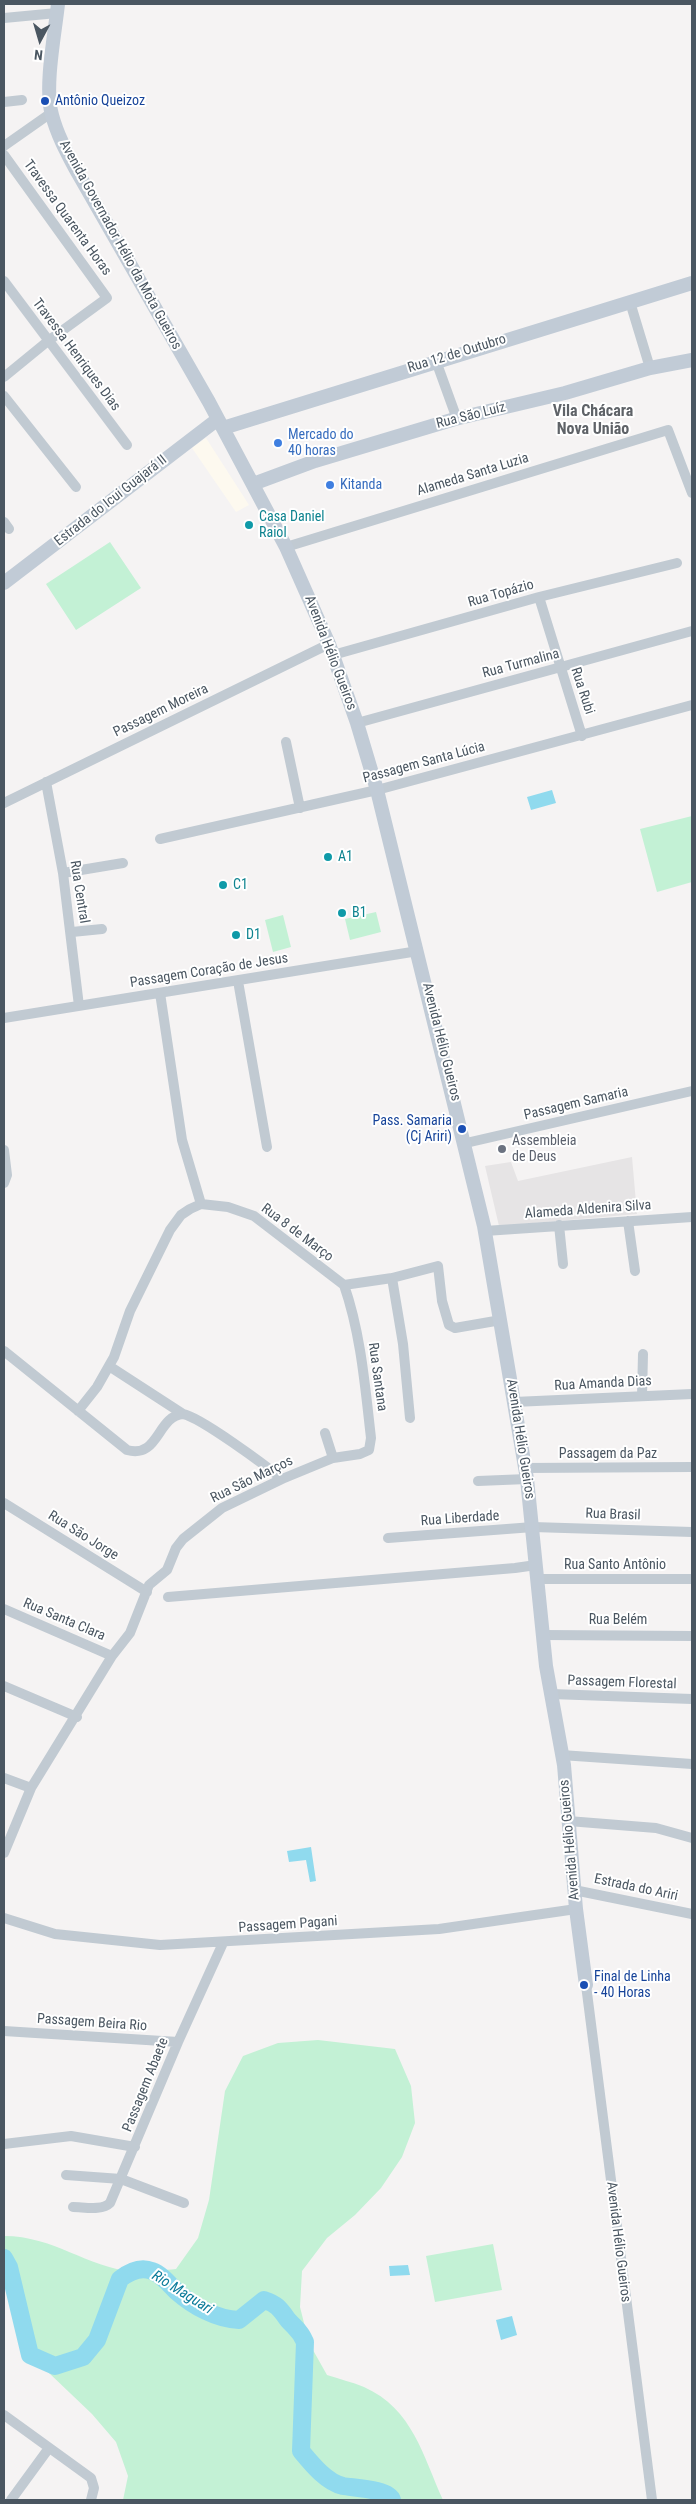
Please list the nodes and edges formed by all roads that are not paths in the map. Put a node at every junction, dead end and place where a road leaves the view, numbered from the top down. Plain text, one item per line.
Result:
1 (57, 8) edge
2 (4, 18) edge
3 (22, 100) dead end
4 (4, 102) edge
5 (51, 113) junction
6 (4, 146) edge
7 (4, 155) edge
8 (4, 281) edge
9 (692, 283) edge
10 (630, 302) junction
11 (48, 341) junction
12 (692, 360) edge
13 (436, 361) junction
14 (650, 368) junction
15 (4, 377) edge
16 (4, 396) edge
17 (457, 419) junction
18 (220, 423) junction
19 (127, 445) dead end
20 (253, 484) junction
21 (76, 487) dead end
22 (692, 493) edge
23 (286, 547) junction
24 (677, 563) dead end
25 (4, 583) edge
26 (539, 597) junction
27 (692, 631) edge
28 (331, 650) junction
29 (560, 667) junction
30 (692, 705) edge
31 (357, 723) junction
32 (582, 736) junction
33 (286, 742) dead end
34 (46, 782) junction
35 (377, 790) junction
36 (4, 803) edge
37 (300, 808) junction
38 (160, 839) dead end
39 (123, 863) dead end
40 (63, 873) junction
41 (102, 929) dead end
42 (72, 932) junction
43 (418, 951) junction
44 (238, 981) junction
45 (160, 993) junction
46 (79, 1006) junction
47 (4, 1018) edge
48 (692, 1091) edge
49 (466, 1143) junction
50 (267, 1147) dead end
51 (4, 1150) edge
52 (4, 1183) edge
53 (201, 1204) junction
54 (692, 1217) edge
55 (628, 1221) junction
56 (559, 1225) junction
57 (485, 1231) junction
58 (563, 1264) dead end
59 (635, 1271) dead end
60 (392, 1278) junction
61 (344, 1285) junction
62 (501, 1320) junction
63 (4, 1351) edge
64 (643, 1354) dead end
65 (109, 1366) junction
66 (692, 1394) edge
67 (642, 1396) junction
68 (514, 1402) junction
69 (78, 1411) junction
70 (182, 1414) junction
71 (410, 1418) dead end
72 (325, 1434) dead end
73 (346, 1456) joint
74 (333, 1458) junction
75 (692, 1467) edge
76 (526, 1474) junction
77 (282, 1479) junction
78 (478, 1481) dead end
79 (4, 1503) edge
80 (533, 1527) junction
81 (692, 1532) edge
82 (388, 1538) dead end
83 (536, 1572) junction
84 (692, 1579) edge
85 (147, 1592) junction
86 (168, 1597) dead end
87 (4, 1609) edge
88 (543, 1634) junction
89 (692, 1636) edge
90 (112, 1656) junction
91 (4, 1686) edge
92 (551, 1694) junction
93 (692, 1699) edge
94 (77, 1717) junction
95 (561, 1756) junction
96 (692, 1764) edge
97 (4, 1778) edge
98 (31, 1788) junction
99 (568, 1821) junction
100 (692, 1838) edge
101 (4, 1852) edge
102 (574, 1890) junction
103 (576, 1909) junction
104 (692, 1914) edge
105 (4, 1918) edge
106 (224, 1943) junction
107 (586, 1985) joint
108 (4, 2031) edge
109 (178, 2042) junction
110 (4, 2144) edge
111 (135, 2147) junction
112 (66, 2175) dead end
113 (121, 2179) junction
114 (184, 2203) dead end
115 (73, 2207) dead end
116 (4, 2414) edge
117 (49, 2448) junction
118 (11, 2500) edge
119 (90, 2500) edge
120 (652, 2500) edge

1 - 2 street
1 - 5 main road, Avenida Governador Hélio da Mota Gueiros
3 - 4 street
5 - 6 street
5 - 18 main road, Avenida Governador Hélio da Mota Gueiros
7 - 11 street, Travessa Quarenta Horas
8 - 11 street, Travessa Henriques Dias
9 - 10 main road, Rua 12 de Outubro
10 - 13 main road, Rua 12 de Outubro
10 - 14 street
11 - 15 street
11 - 19 street, Travessa Henriques Dias
12 - 14 main road, Rua São Luíz
13 - 17 street
13 - 18 main road, Rua 12 de Outubro
14 - 17 main road, Rua São Luíz
16 - 21 street
17 - 20 main road, Rua São Luíz
18 - 20 main road, Avenida Hélio Gueiros
18 - 25 main road, Estrada do Icui Guajará II
20 - 23 main road, Avenida Hélio Gueiros
22 - 23 street, Alameda Santa Luzia
23 - 28 main road, Avenida Hélio Gueiros
24 - 26 street, Rua Topázio
26 - 28 street, Rua Topázio
26 - 29 street, Rua Rubi
27 - 29 street, Rua Turmalina
28 - 31 main road, Avenida Hélio Gueiros
28 - 34 street, Passagem Moreira
29 - 31 street, Rua Turmalina
29 - 32 street, Rua Rubi
30 - 32 street, Passagem Santa Lúcia
31 - 35 main road, Avenida Hélio Gueiros
32 - 35 street, Passagem Santa Lúcia
33 - 37 street
34 - 36 street, Passagem Moreira
34 - 40 street, Rua Central
35 - 37 street, Passagem Santa Lúcia
35 - 43 main road, Avenida Hélio Gueiros
37 - 38 street, Passagem Santa Lúcia
39 - 40 street
40 - 42 street, Rua Central
41 - 42 street
42 - 46 street, Rua Central
43 - 44 street, Passagem Coração de Jesus
43 - 49 main road, Avenida Hélio Gueiros
44 - 45 street, Passagem Coração de Jesus
44 - 50 street
45 - 46 street, Passagem Coração de Jesus
45 - 53 street
46 - 47 street, Passagem Coração de Jesus
48 - 49 street, Passagem Samaria
49 - 57 main road, Avenida Hélio Gueiros
51 - 52 street
53 - 61 street, Rua 8 de Março
53 - 65 street
54 - 55 street, Alameda Aldenira Silva
55 - 56 street, Alameda Aldenira Silva
55 - 59 street
56 - 57 street, Alameda Aldenira Silva
56 - 58 street
57 - 62 main road, Avenida Hélio Gueiros
60 - 61 street
60 - 62 street
60 - 71 street, Rua Santana
61 - 73 street, Rua Santana
62 - 68 main road, Avenida Hélio Gueiros
63 - 69 street
64 - 67 street
65 - 69 street
65 - 70 street
66 - 67 street, Rua Amanda Dias
67 - 68 street, Rua Amanda Dias
68 - 76 main road, Avenida Hélio Gueiros
69 - 70 street
70 - 77 street
72 - 74 street
73 - 74 street, Rua São Marços
74 - 77 street, Rua São Marços
75 - 76 street, Passagem da Paz
76 - 78 street, Passagem da Paz
76 - 80 main road, Avenida Hélio Gueiros
77 - 85 street, Rua São Marços
79 - 85 street, Rua São Jorge
80 - 81 street, Rua Brasil
80 - 82 street, Rua Liberdade
80 - 83 main road, Avenida Hélio Gueiros
83 - 84 street, Rua Santo Antônio
83 - 86 street, Rua Santo Antônio
83 - 88 main road, Avenida Hélio Gueiros
85 - 90 street
87 - 90 street, Rua Santa Clara
88 - 89 street, Rua Belém
88 - 92 main road, Avenida Hélio Gueiros
90 - 94 street
91 - 94 street
92 - 93 street, Passagem Florestal
92 - 95 main road, Avenida Hélio Gueiros
94 - 98 street
95 - 96 street
95 - 99 main road, Avenida Hélio Gueiros
97 - 98 street
98 - 101 street
99 - 100 street
99 - 102 main road, Avenida Hélio Gueiros
102 - 103 main road, Avenida Hélio Gueiros
102 - 104 street, Estrada do Ariri
103 - 106 street, Passagem Pagani
103 - 107 main road, Avenida Hélio Gueiros
105 - 106 street, Passagem Pagani
106 - 109 street, Passagem Abaete
107 - 120 street, Avenida Hélio Gueiros
108 - 109 street, Passagem Beira Rio
109 - 111 street, Passagem Abaete
110 - 111 street
111 - 113 street, Passagem Abaete
112 - 113 street
113 - 114 street
113 - 115 street, Passagem Abaete
116 - 117 street
117 - 118 street
117 - 119 street

